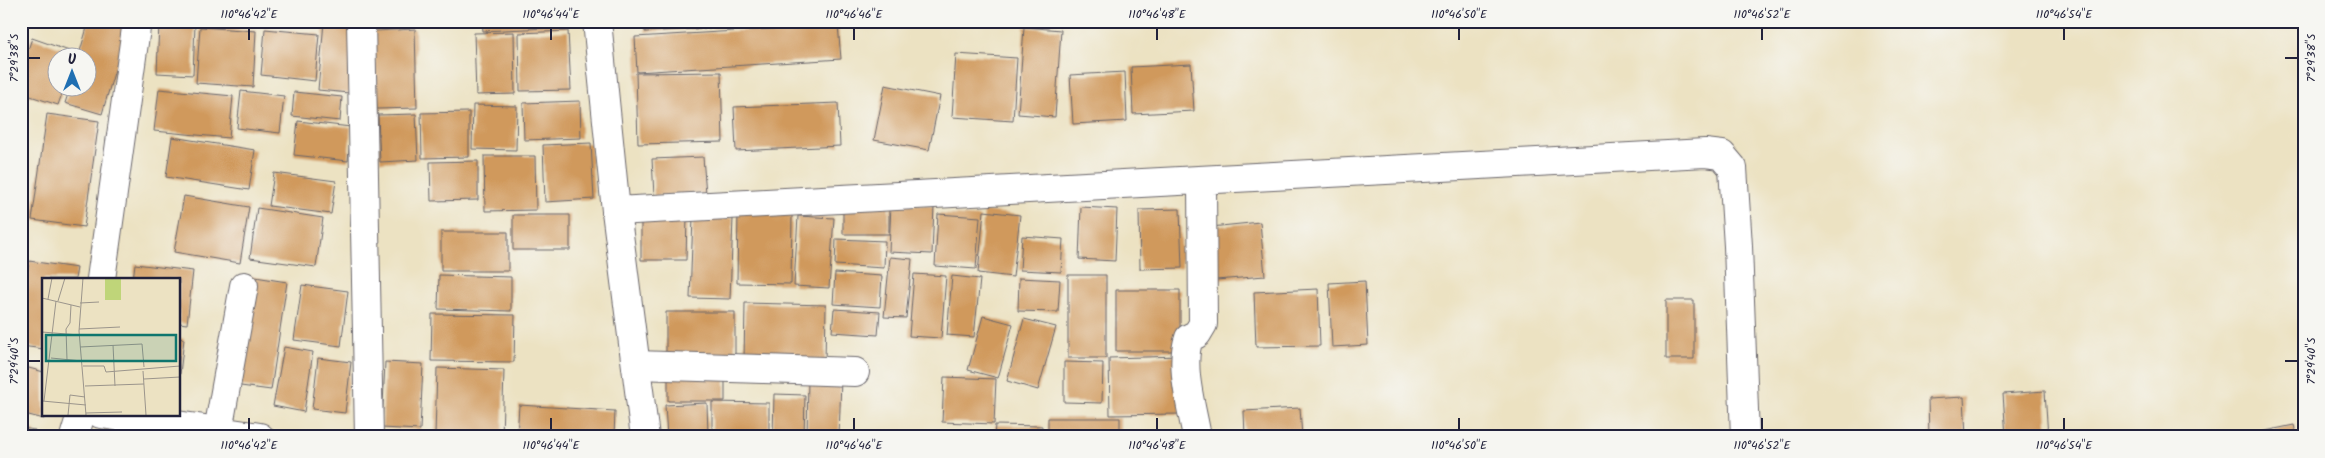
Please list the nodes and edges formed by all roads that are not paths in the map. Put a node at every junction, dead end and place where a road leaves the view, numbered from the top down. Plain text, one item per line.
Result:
1 (137, 21) edge
2 (361, 21) edge
3 (597, 21) edge
4 (1202, 181) junction
5 (616, 211) junction
6 (101, 278) edge
7 (244, 286) dead end
8 (636, 365) junction
9 (855, 372) dead end
10 (80, 416) edge
11 (115, 416) edge
12 (218, 431) junction
13 (74, 437) edge
14 (260, 437) edge
15 (369, 437) edge
16 (645, 437) edge
17 (1197, 437) edge
18 (1745, 437) edge

1 - 6 street
2 - 15 street
3 - 5 street
4 - 5 street
4 - 17 street
4 - 18 street
5 - 8 street
7 - 12 street
8 - 9 street
8 - 16 street
10 - 13 street
11 - 12 street
12 - 14 street

